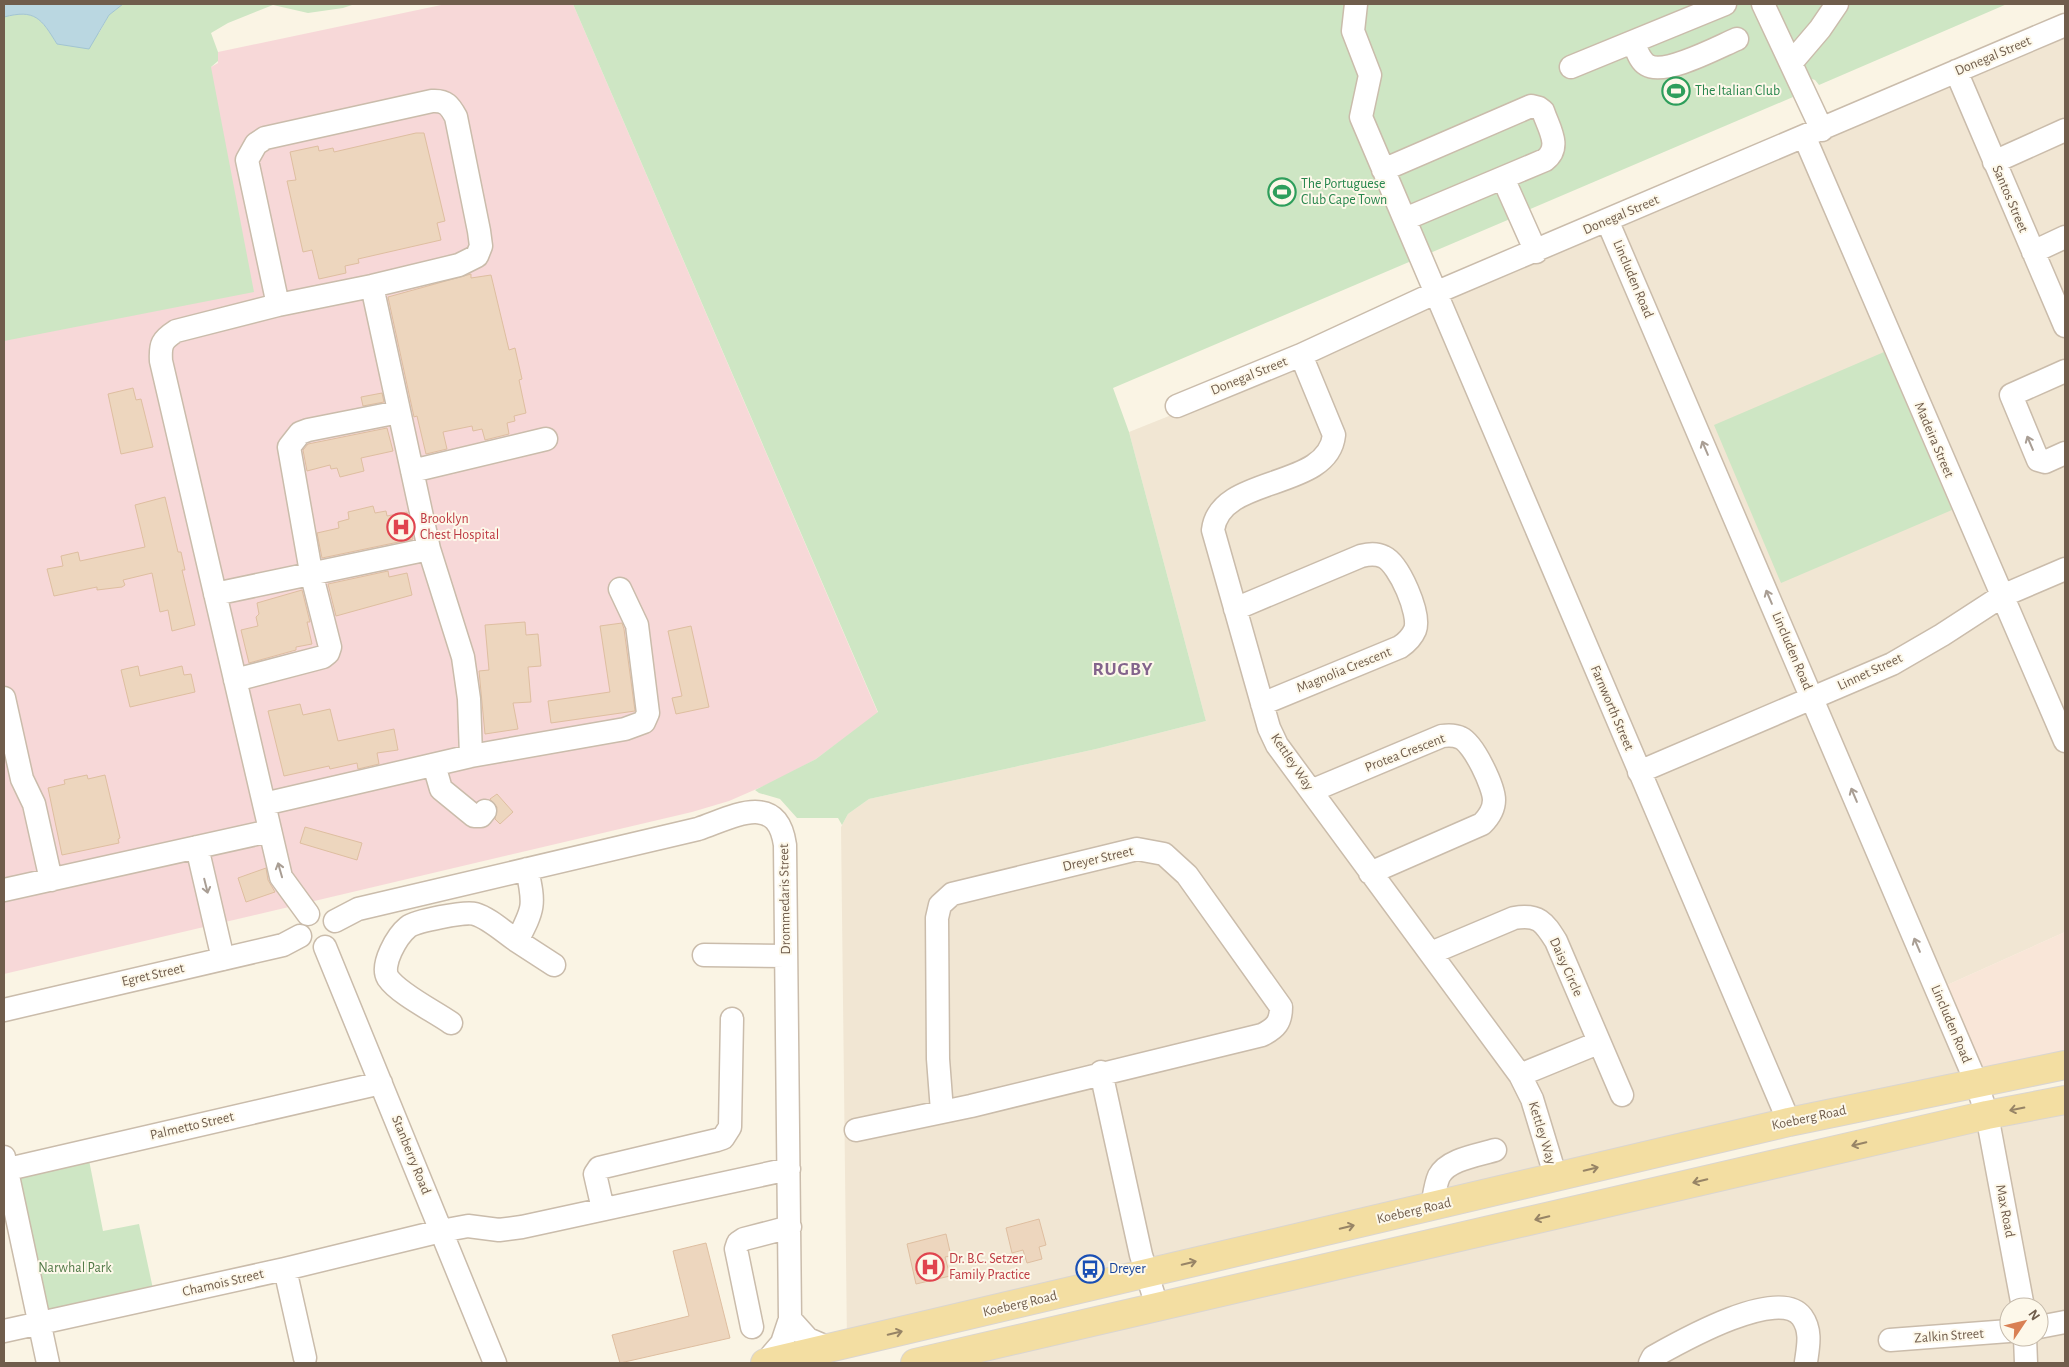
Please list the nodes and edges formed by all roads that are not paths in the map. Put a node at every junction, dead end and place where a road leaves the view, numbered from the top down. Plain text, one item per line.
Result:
1 (1356, 4) edge
2 (1725, 4) edge
3 (1763, 4) edge
4 (1836, 4) edge
5 (2065, 25) edge
6 (1736, 40) dead end
7 (1633, 42) junction
8 (1792, 63) junction
9 (1571, 68) dead end
10 (1956, 72) junction
11 (2065, 130) edge
12 (1814, 134) junction
13 (1994, 162) junction
14 (1384, 170) junction
15 (1503, 178) junction
16 (1405, 219) junction
17 (1608, 220) junction
18 (2065, 237) edge
19 (1536, 252) junction
20 (2033, 252) junction
21 (372, 286) junction
22 (1435, 293) junction
23 (278, 305) junction
24 (2065, 326) edge
25 (1301, 355) junction
26 (2065, 371) edge
27 (1177, 406) dead end
28 (399, 412) junction
29 (546, 439) dead end
30 (2065, 453) edge
31 (412, 471) junction
32 (429, 549) junction
33 (2065, 569) edge
34 (311, 572) junction
35 (620, 588) dead end
36 (215, 594) junction
37 (2002, 596) junction
38 (1234, 609) junction
39 (235, 680) junction
40 (4, 698) edge
41 (1813, 698) junction
42 (1262, 704) junction
43 (2065, 741) edge
44 (471, 756) junction
45 (434, 765) junction
46 (1639, 772) junction
47 (1311, 791) junction
48 (264, 804) junction
49 (485, 811) dead end
50 (270, 831) junction
51 (197, 847) junction
52 (527, 868) junction
53 (1370, 873) junction
54 (51, 880) junction
55 (4, 890) edge
56 (308, 914) junction
57 (334, 921) junction
58 (300, 936) junction
59 (517, 942) junction
60 (325, 947) junction
61 (1431, 953) junction
62 (704, 954) dead end
63 (785, 956) junction
64 (223, 959) junction
65 (554, 965) dead end
66 (4, 1010) edge
67 (732, 1019) dead end
68 (451, 1023) dead end
69 (1598, 1043) junction
70 (2065, 1065) edge
71 (1101, 1072) junction
72 (1520, 1075) junction
73 (381, 1082) junction
74 (1976, 1082) junction
75 (1622, 1096) dead end
76 (2065, 1100) edge
77 (942, 1111) junction
78 (1987, 1115) junction
79 (1789, 1122) junction
80 (856, 1130) dead end
81 (1495, 1150) dead end
82 (5, 1165) edge
83 (789, 1169) junction
84 (1556, 1178) junction
85 (1432, 1207) junction
86 (603, 1209) junction
87 (790, 1227) junction
88 (441, 1231) junction
89 (285, 1268) junction
90 (1148, 1273) junction
91 (2021, 1297) edge
92 (1157, 1306) junction
93 (790, 1319) junction
94 (2065, 1322) edge
95 (39, 1323) junction
96 (752, 1326) dead end
97 (2049, 1326) edge
98 (4, 1330) edge
99 (1999, 1332) edge
100 (1890, 1340) dead end
101 (2025, 1347) edge
102 (829, 1348) junction
103 (305, 1358) dead end
104 (1806, 1362) edge
105 (48, 1363) edge
106 (495, 1363) edge
107 (765, 1363) edge
108 (914, 1363) edge
109 (1650, 1363) edge
110 (2026, 1363) edge

1 - 14 street, Farnworth Street
2 - 7 street
3 - 8 street, Madeira Street
4 - 8 street
5 - 10 street, Donegal Street
6 - 7 street
7 - 9 street
8 - 12 street, Madeira Street
10 - 12 street, Donegal Street
10 - 13 street, Santos Street
11 - 13 street
12 - 17 street, Donegal Street
12 - 37 street, Madeira Street
13 - 20 street, Santos Street
14 - 15 street
14 - 16 street, Farnworth Street
15 - 16 street
15 - 19 street
16 - 22 street, Farnworth Street
17 - 19 street, Donegal Street
41 -> 17 street, Lincluden Road
18 - 20 street
19 - 22 street, Donegal Street
20 - 24 street, Santos Street
21 - 23 street
21 - 23 street
21 - 28 street
22 - 25 street, Donegal Street
22 - 46 street, Farnworth Street
23 - 36 street
25 - 27 street, Donegal Street
25 - 38 street, Kettley Way
30 -> 26 street
28 - 31 street
28 - 34 street
29 - 31 street
31 - 32 street
32 - 34 street
32 - 44 street
33 - 37 street, Linnet Street
34 - 36 street
34 - 39 street
35 - 44 street
36 - 39 street
37 - 41 street, Linnet Street
37 - 43 street, Madeira Street
38 - 42 street, Kettley Way
38 - 42 street, Magnolia Crescent
39 - 48 street
40 - 54 street
41 - 46 street, Linnet Street
74 -> 41 street, Lincluden Road
42 - 47 street, Kettley Way
44 - 45 street
45 - 48 street
45 - 49 street
46 - 79 street, Farnworth Street
47 - 53 street, Kettley Way
47 - 53 street, Protea Crescent
48 - 50 street
50 - 51 street
56 -> 50 street
51 - 54 street
51 -> 64 street
52 - 57 street, Drommedaris Street
52 - 59 street
52 - 63 street, Drommedaris Street
53 - 61 street, Kettley Way
54 - 55 street
56 - 57 street
56 - 58 street
57 - 60 street
58 - 60 street
58 - 64 street, Egret Street
59 - 65 street
59 - 68 street
60 - 73 street, Stanberry Road
61 - 69 street, Daisy Circle
61 - 72 street, Kettley Way
62 - 63 street
63 - 83 street, Drommedaris Street
64 - 66 street, Egret Street
67 - 86 street
69 - 72 street
69 - 75 street, Daisy Circle
70 - 74 main road, Koeberg Road
71 - 77 street, Dreyer Street
71 - 77 street, Dreyer Street
71 - 90 street
72 - 84 street, Kettley Way
73 - 82 street, Palmetto Street
73 - 88 street, Stanberry Road
74 - 78 street, Lincluden Road
74 - 79 main road, Koeberg Road
76 -> 78 main road
77 - 80 street, Dreyer Street
78 - 91 street, Max Road
78 -> 92 main road
84 -> 79 main road, Koeberg Road
81 - 85 street
82 - 95 street
83 - 86 street, Chamois Street
83 - 87 street, Drommedaris Street
84 - 85 main road, Koeberg Road
90 -> 85 main road, Koeberg Road
86 - 88 street, Chamois Street
87 - 93 street, Drommedaris Street
87 - 96 street
88 - 89 street, Chamois Street
88 - 106 street, Stanberry Road
89 - 95 street, Chamois Street
89 - 103 street
90 - 92 street
102 -> 90 main road, Koeberg Road
92 - 108 main road
93 - 102 street
93 - 107 street, Drommedaris Street
94 - 97 street
95 - 98 street, Chamois Street
95 - 105 street
99 - 100 street, Zalkin Street
101 - 110 street
102 - 107 main road, Koeberg Road
104 - 109 street

